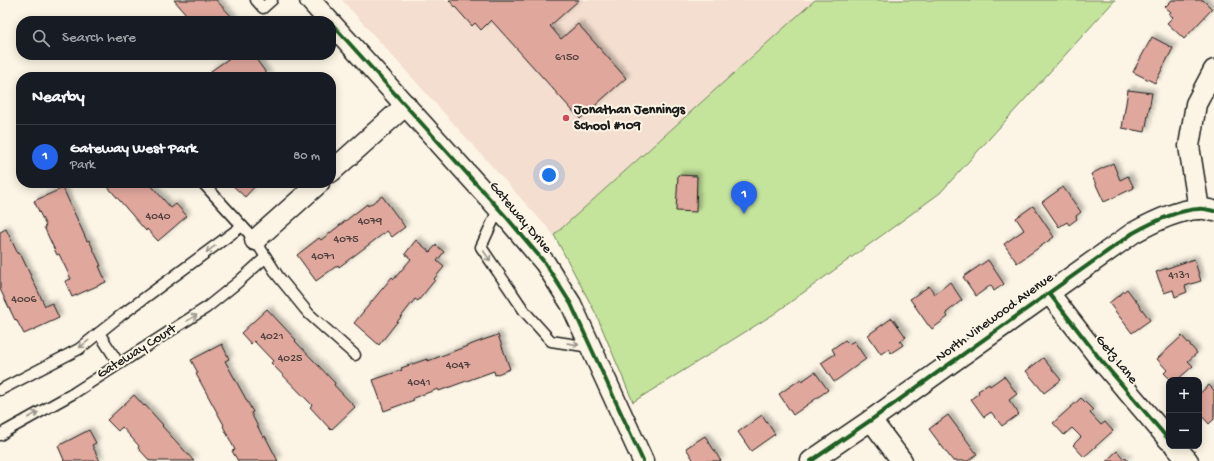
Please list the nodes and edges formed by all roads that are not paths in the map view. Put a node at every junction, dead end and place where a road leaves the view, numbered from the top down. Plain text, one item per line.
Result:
1 (256, 0) edge
2 (272, 0) edge
3 (310, 0) edge
4 (325, 16) edge
5 (336, 29) edge
6 (1214, 70) edge
7 (406, 105) junction
8 (336, 168) edge
9 (207, 188) edge
10 (312, 188) edge
11 (499, 208) junction
12 (1207, 210) edge
13 (249, 233) junction
14 (266, 257) junction
15 (1049, 292) junction
16 (99, 333) junction
17 (590, 347) junction
18 (355, 356) dead end
19 (119, 364) junction
20 (0, 390) edge
21 (871, 420) junction
22 (0, 435) edge
23 (1166, 436) edge
24 (1178, 449) edge
25 (643, 461) edge
26 (812, 461) edge
27 (902, 461) edge
28 (1188, 461) edge

1 - 2 lane
3 - 4 street, Gateway Drive
5 - 7 street, Gateway Drive
6 - 12 street, North Vinewood Avenue
7 - 8 street
7 - 11 street, Gateway Drive
9 - 13 lane
10 - 13 street
11 - 17 street, Gateway Drive
11 -> 17 lane
12 - 15 street, North Vinewood Avenue
13 - 14 lane
13 -> 16 lane
14 - 18 lane
19 -> 14 lane, Gateway Court
15 - 21 street, North Vinewood Avenue
15 - 23 street, Getz Lane
16 - 19 lane
16 -> 20 lane
17 - 25 street, Gateway Drive
22 -> 19 lane, Gateway Court
21 - 26 street, North Vinewood Avenue
21 - 27 street
24 - 28 street

